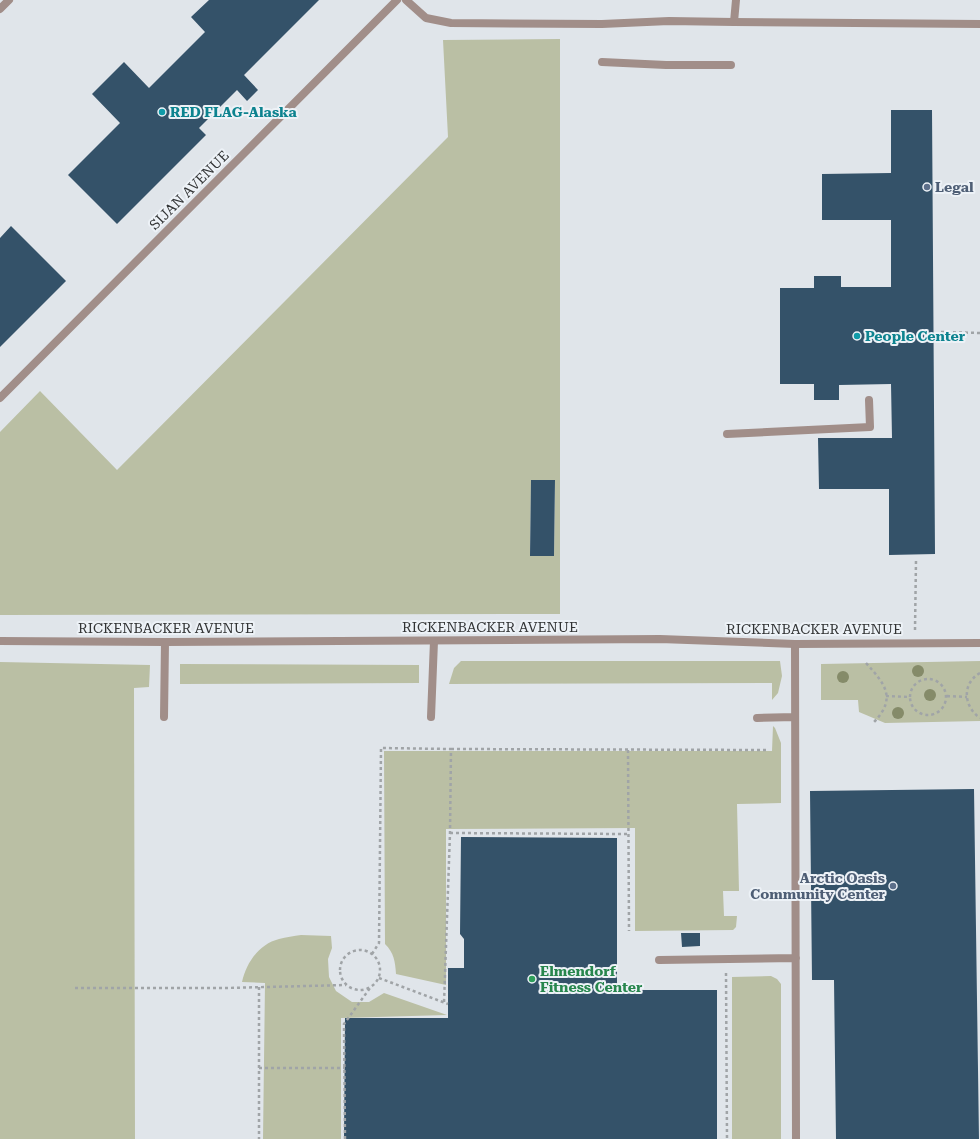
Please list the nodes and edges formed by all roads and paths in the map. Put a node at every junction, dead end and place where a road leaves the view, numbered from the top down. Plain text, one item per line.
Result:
1 (9, 0) edge
2 (397, 0) edge
3 (406, 0) edge
4 (736, 0) edge
5 (0, 9) edge
6 (734, 22) junction
7 (980, 24) edge
8 (602, 62) dead end
9 (731, 65) dead end
10 (941, 332) dead end
11 (980, 333) edge
12 (0, 398) edge
13 (869, 400) dead end
14 (727, 434) dead end
15 (916, 560) dead end
16 (0, 641) edge
17 (434, 641) junction
18 (165, 642) junction
19 (980, 642) edge
20 (915, 643) junction
21 (795, 644) junction
22 (866, 663) dead end
23 (980, 673) edge
24 (886, 696) junction
25 (947, 696) junction
26 (910, 697) junction
27 (967, 697) junction
28 (164, 717) dead end
29 (431, 717) dead end
30 (795, 717) junction
31 (757, 718) dead end
32 (980, 718) edge
33 (874, 722) dead end
34 (451, 749) junction
35 (628, 750) junction
36 (766, 750) dead end
37 (450, 833) junction
38 (628, 834) junction
39 (629, 931) dead end
40 (372, 954) junction
41 (796, 958) junction
42 (726, 959) junction
43 (659, 960) dead end
44 (379, 978) junction
45 (346, 985) junction
46 (74, 988) dead end
47 (259, 988) junction
48 (370, 988) junction
49 (444, 1003) junction
50 (448, 1004) dead end
51 (259, 1068) junction
52 (345, 1068) junction
53 (259, 1139) edge
54 (345, 1139) edge
55 (727, 1139) edge
56 (796, 1139) edge

1 - 5 street
2 - 12 street, SIJAN AVENUE
3 - 6 street
4 - 6 street
6 - 7 street
8 - 9 street
10 - 11 path
13 - 14 street
15 - 20 path
16 - 18 street, RICKENBACKER AVENUE
17 - 18 street, RICKENBACKER AVENUE
17 - 21 street, RICKENBACKER AVENUE
17 - 29 street
18 - 28 street
19 - 20 street, RICKENBACKER AVENUE
20 - 21 street, RICKENBACKER AVENUE
21 - 30 street
22 - 24 path
23 - 27 path
24 - 26 path
24 - 33 path
25 - 26 path
25 - 26 path
25 - 27 path
27 - 32 path
30 - 31 street
30 - 41 street
34 - 35 path
34 - 37 path
34 - 40 path
35 - 36 path
35 - 38 path
37 - 38 path
37 - 49 path
38 - 39 path
40 - 44 path
40 - 45 path
41 - 42 street
41 - 56 street
42 - 43 street
42 - 55 path
44 - 48 path
44 - 49 path
45 - 47 path
45 - 48 path
46 - 47 path
47 - 51 path
48 - 52 path
49 - 50 path
51 - 52 path
51 - 53 path
52 - 54 path

